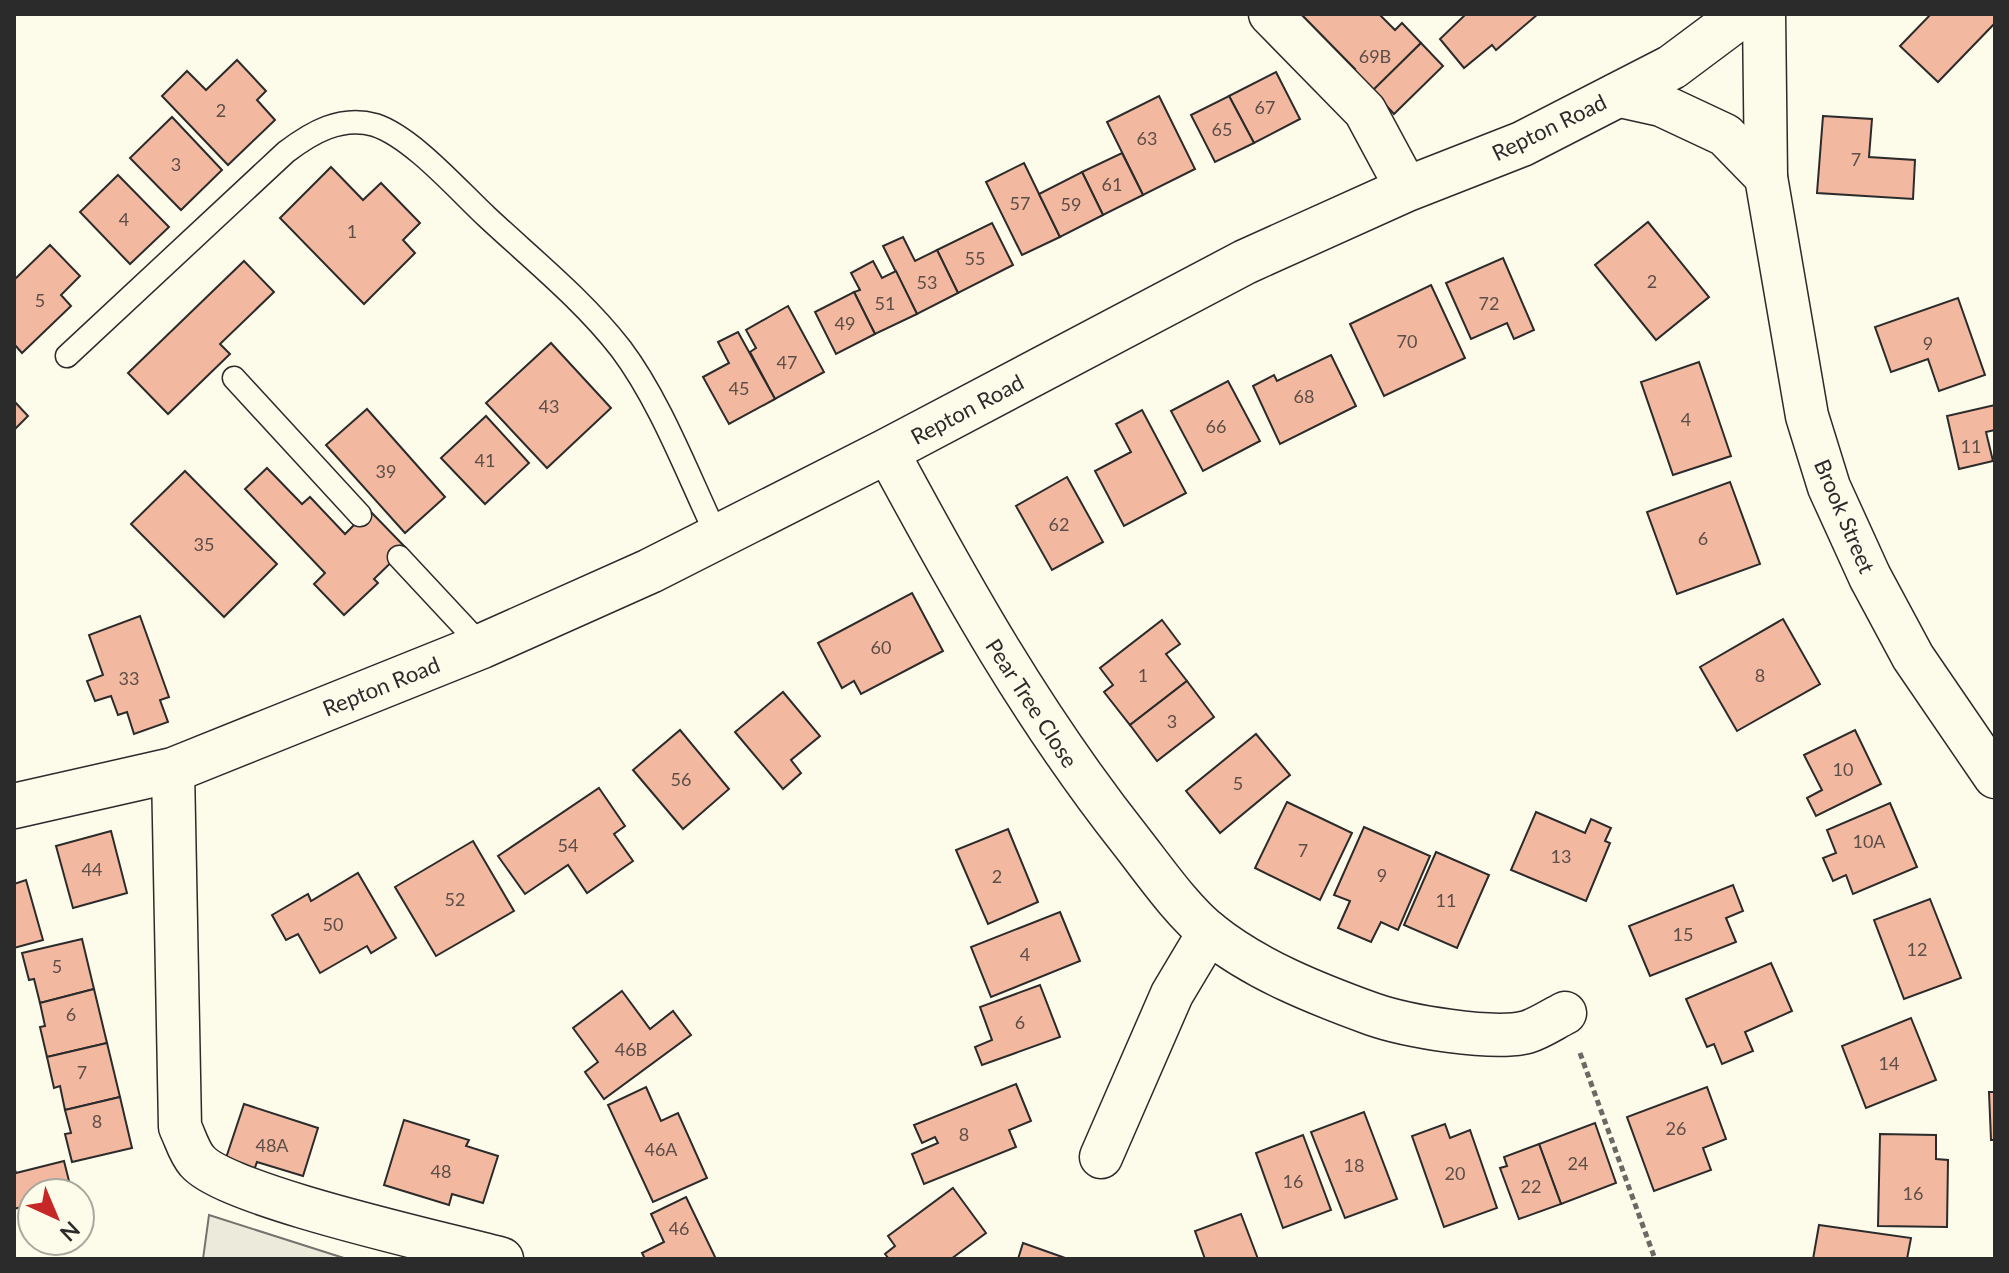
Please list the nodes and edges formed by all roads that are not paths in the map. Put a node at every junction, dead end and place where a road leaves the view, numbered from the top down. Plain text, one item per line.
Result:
1 (1270, 14) edge
2 (1743, 14) edge
3 (1764, 14) edge
4 (1616, 95) junction
5 (1766, 177) junction
6 (1407, 189) junction
7 (67, 356) dead end
8 (234, 378) dead end
9 (887, 451) junction
10 (360, 515) dead end
11 (718, 538) junction
12 (399, 557) dead end
13 (482, 646) junction
14 (173, 770) junction
15 (1995, 777) edge
16 (14, 806) edge
17 (1209, 932) junction
18 (1565, 1013) road end
19 (1101, 1157) dead end
20 (502, 1259) edge

1 - 6 street
2 - 4 street, Repton Road
3 - 5 street, Brook Street
4 - 5 street
4 - 6 street, Repton Road
5 - 15 street, Brook Street
6 - 9 street, Repton Road
7 - 11 lane
8 - 10 lane
9 - 11 street, Repton Road
9 - 17 street, Pear Tree Close
11 - 13 street, Repton Road
12 - 13 lane
13 - 14 street, Repton Road
14 - 16 street, Repton Road
14 - 20 street
17 - 18 street, Pear Tree Close
17 - 19 street

